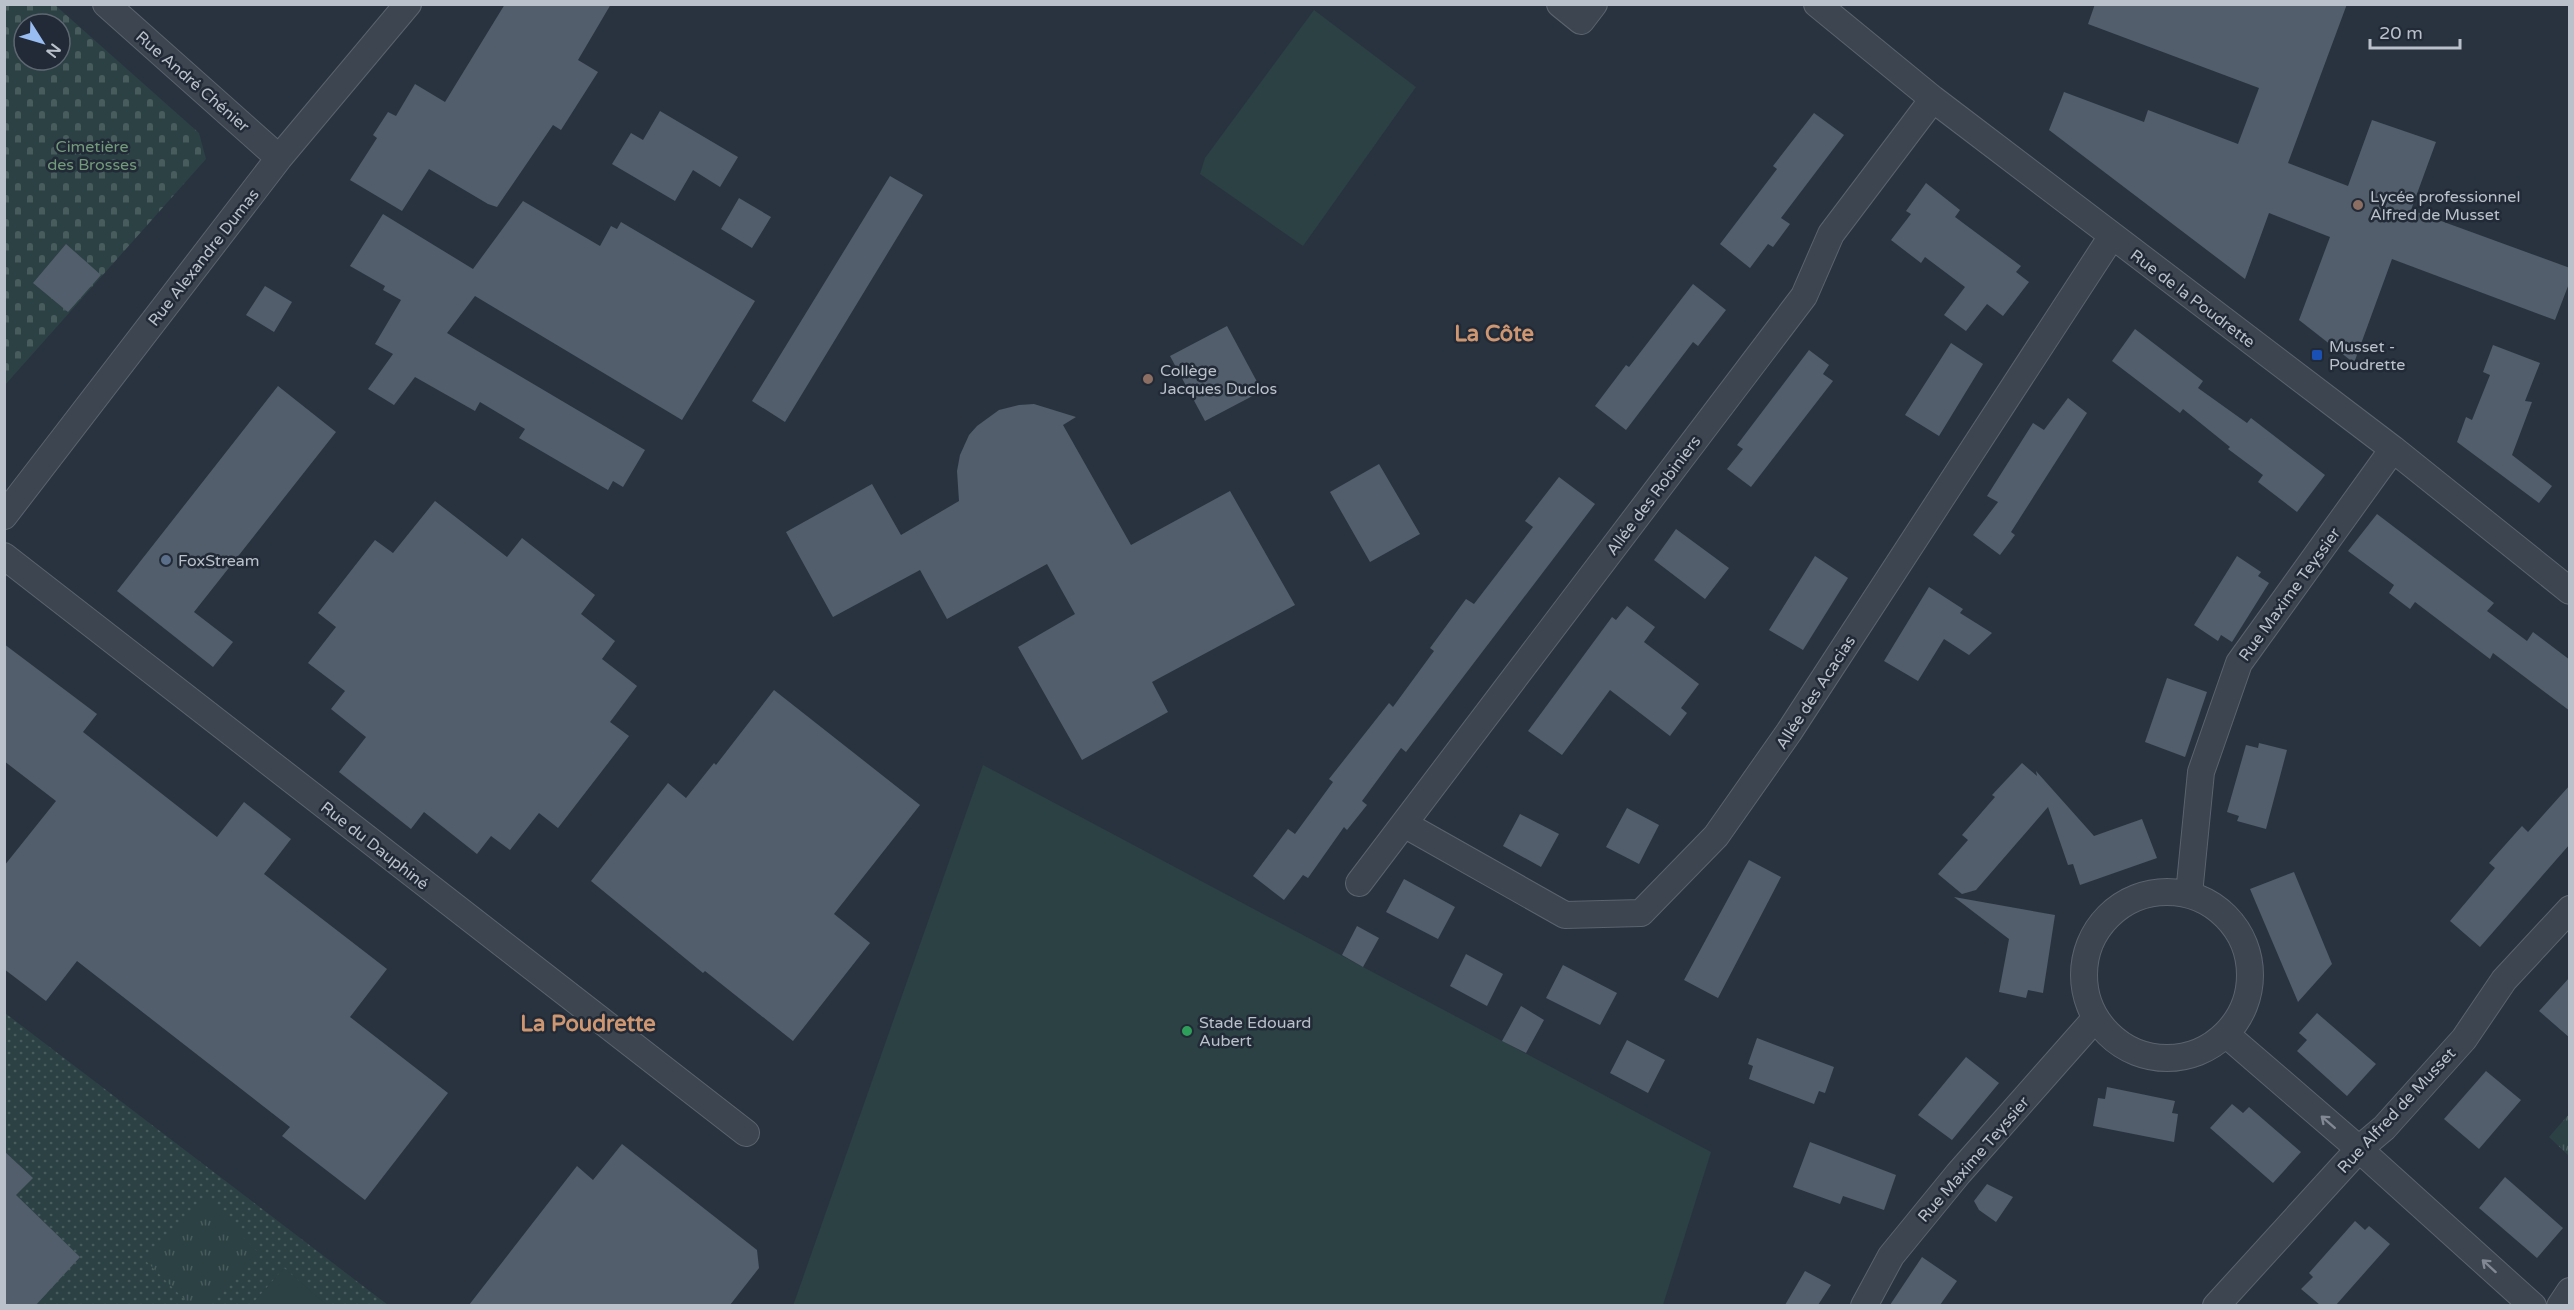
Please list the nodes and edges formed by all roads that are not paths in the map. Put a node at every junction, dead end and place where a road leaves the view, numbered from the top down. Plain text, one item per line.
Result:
1 (106, 4) edge
2 (408, 4) edge
3 (1560, 4) edge
4 (1594, 4) edge
5 (1817, 4) edge
6 (1933, 99) junction
7 (279, 158) junction
8 (2112, 236) junction
9 (2393, 449) junction
10 (4, 516) edge
11 (4, 556) edge
12 (2570, 591) edge
13 (1404, 824) junction
14 (1359, 883) dead end
15 (2189, 894) junction
16 (2570, 909) edge
17 (2094, 1020) junction
18 (2228, 1036) junction
19 (746, 1133) dead end
20 (2359, 1149) junction
21 (2570, 1291) edge
22 (2224, 1304) edge
23 (1864, 1305) edge
24 (2533, 1305) edge
25 (2560, 1305) edge

1 - 7 street, Rue André Chénier
2 - 7 street, Rue Alexandre Dumas
3 - 4 street
5 - 6 street, Rue de la Poudrette
6 - 8 street, Rue de la Poudrette
6 - 13 street, Allée des Robiniers
7 - 10 street, Rue Alexandre Dumas
8 - 9 street, Rue de la Poudrette
8 - 13 street, Allée des Acacias
9 - 12 street, Rue de la Poudrette
9 - 15 street, Rue Maxime Teyssier
11 - 19 street, Rue du Dauphiné
13 - 14 street, Allée des Robiniers
15 - 17 street
15 - 18 street
16 - 20 street, Rue Alfred de Musset
17 - 18 street
17 - 23 street, Rue Maxime Teyssier
20 -> 18 street
20 - 22 street, Rue Alfred de Musset
24 -> 20 street
21 - 25 street

